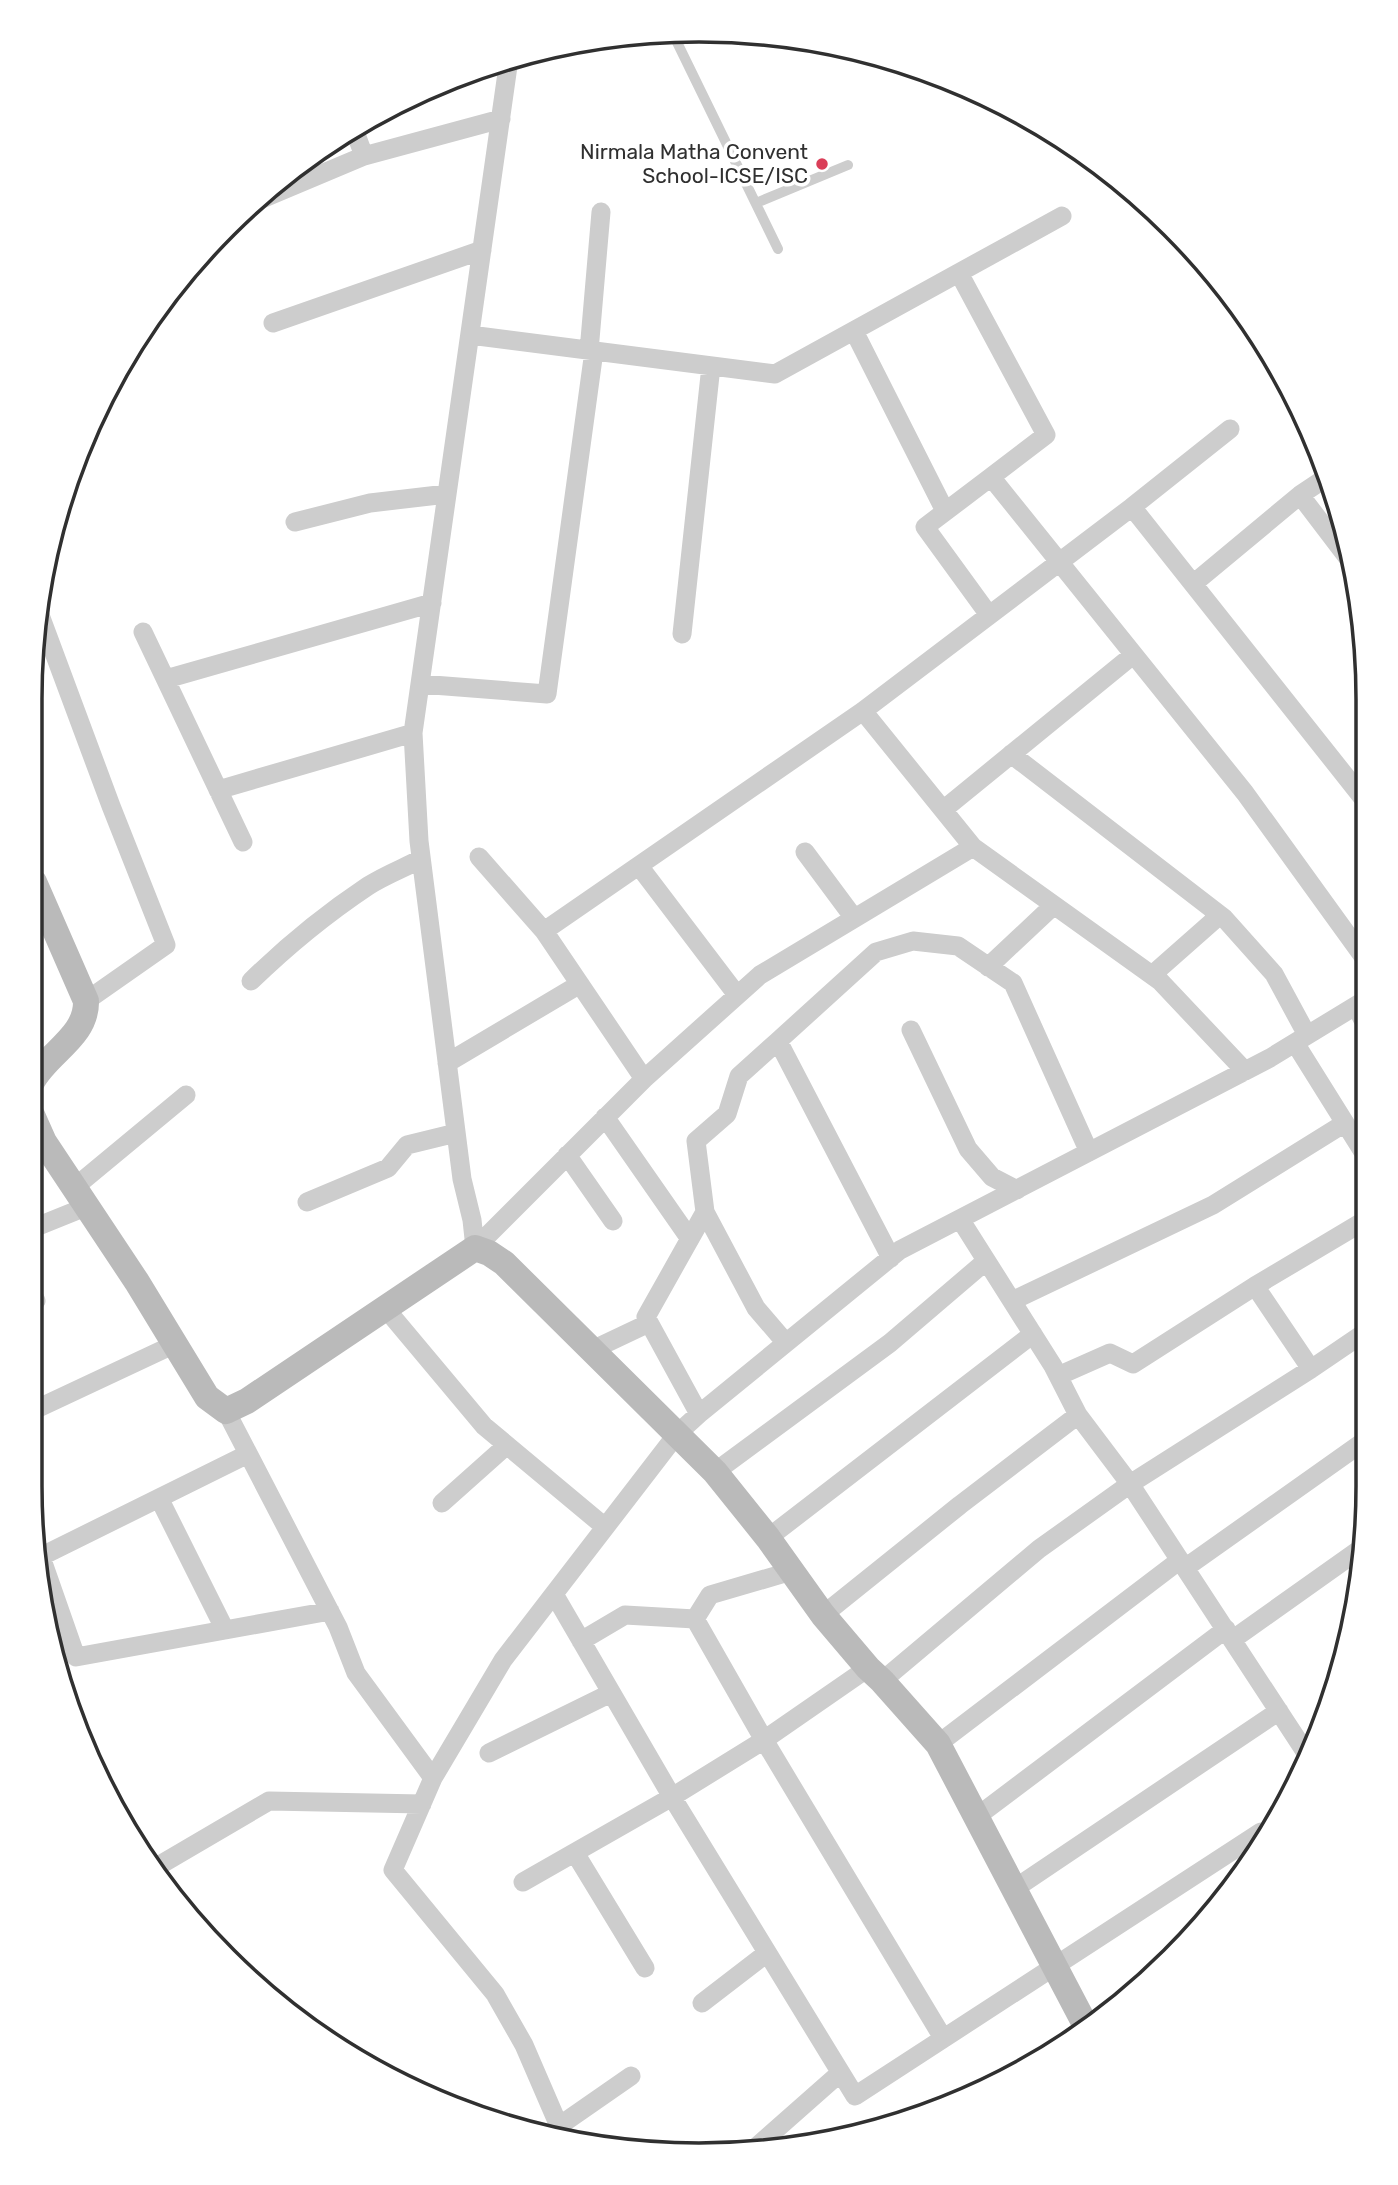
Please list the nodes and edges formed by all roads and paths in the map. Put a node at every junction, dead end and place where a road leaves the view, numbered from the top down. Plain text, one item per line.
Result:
1 (677, 43) edge
2 (507, 71) edge
3 (501, 118) junction
4 (357, 139) edge
5 (364, 156) junction
6 (848, 165) dead end
7 (286, 189) edge
8 (756, 203) junction
9 (601, 212) dead end
10 (1062, 216) dead end
11 (778, 249) dead end
12 (482, 250) junction
13 (959, 273) junction
14 (273, 323) dead end
15 (854, 331) junction
16 (470, 335) junction
17 (592, 351) junction
18 (711, 366) junction
19 (1230, 429) dead end
20 (991, 477) junction
21 (1319, 482) edge
22 (447, 494) junction
23 (1300, 495) junction
24 (1132, 507) junction
25 (945, 511) junction
26 (295, 522) dead end
27 (1337, 544) edge
28 (1058, 563) junction
29 (1193, 584) junction
30 (432, 603) junction
31 (989, 615) junction
32 (46, 631) edge
33 (143, 632) dead end
34 (681, 634) dead end
35 (1133, 655) junction
36 (166, 679) junction
37 (420, 684) junction
38 (863, 711) junction
39 (413, 733) junction
40 (1011, 754) junction
41 (1356, 789) edge
42 (218, 790) junction
43 (943, 810) junction
44 (243, 842) dead end
45 (972, 846) junction
46 (805, 852) dead end
47 (479, 857) dead end
48 (421, 859) junction
49 (639, 866) junction
50 (42, 900) edge
51 (1054, 905) junction
52 (1220, 915) junction
53 (854, 919) junction
54 (544, 931) junction
55 (1356, 947) edge
56 (988, 967) junction
57 (1152, 975) junction
58 (251, 982) dead end
59 (580, 984) junction
60 (737, 995) junction
61 (86, 1001) junction
62 (1356, 1005) edge
63 (911, 1030) dead end
64 (1301, 1039) junction
65 (778, 1041) junction
66 (447, 1063) junction
67 (42, 1069) edge
68 (1245, 1071) junction
69 (644, 1079) junction
70 (186, 1095) dead end
71 (605, 1117) junction
72 (1345, 1123) junction
73 (456, 1133) junction
74 (42, 1138) edge
75 (1356, 1142) edge
76 (1090, 1152) junction
77 (567, 1155) junction
78 (1017, 1190) junction
79 (81, 1197) junction
80 (307, 1202) dead end
81 (705, 1212) junction
82 (960, 1219) junction
83 (613, 1221) dead end
84 (42, 1222) edge
85 (1356, 1226) edge
86 (690, 1239) junction
87 (475, 1248) junction
88 (891, 1258) junction
89 (986, 1261) junction
90 (1255, 1286) junction
91 (1012, 1301) junction
92 (386, 1309) junction
93 (649, 1323) junction
94 (1033, 1334) junction
95 (1356, 1337) edge
96 (786, 1343) junction
97 (175, 1344) junction
98 (592, 1350) junction
99 (1311, 1368) junction
100 (1058, 1377) junction
101 (42, 1406) edge
102 (226, 1411) junction
103 (699, 1414) junction
104 (1078, 1415) junction
105 (677, 1434) junction
106 (507, 1445) junction
107 (1356, 1447) edge
108 (248, 1454) junction
109 (715, 1472) junction
110 (1130, 1484) junction
111 (159, 1498) junction
112 (442, 1503) dead end
113 (605, 1527) junction
114 (768, 1538) junction
115 (46, 1554) edge
116 (1352, 1554) edge
117 (1182, 1564) junction
118 (792, 1571) junction
119 (49, 1577) edge
120 (554, 1594) junction
121 (330, 1611) junction
122 (823, 1615) junction
123 (695, 1619) junction
124 (225, 1630) junction
125 (1229, 1634) junction
126 (581, 1641) junction
127 (875, 1674) junction
128 (611, 1693) junction
129 (1279, 1712) junction
130 (764, 1740) junction
131 (1304, 1742) edge
132 (938, 1744) junction
133 (489, 1753) dead end
134 (433, 1778) junction
135 (672, 1797) junction
136 (422, 1804) junction
137 (975, 1818) junction
138 (1254, 1836) edge
139 (575, 1853) junction
140 (162, 1864) edge
141 (523, 1882) dead end
142 (1014, 1889) junction
143 (767, 1953) junction
144 (1054, 1966) junction
145 (645, 1968) dead end
146 (702, 2003) dead end
147 (1082, 2019) edge
148 (943, 2038) junction
149 (840, 2073) junction
150 (631, 2076) dead end
151 (559, 2128) edge
152 (561, 2128) edge
153 (765, 2139) edge

1 - 8 lane
2 - 3 street
3 - 5 street
3 - 12 street
4 - 5 street
5 - 7 street
6 - 8 lane
8 - 11 lane
9 - 17 street
10 - 13 street
12 - 14 street
12 - 16 street
13 - 15 street
13 - 20 street
15 - 18 street
15 - 25 street
16 - 17 street
16 - 22 street
17 - 18 street
17 - 37 street
18 - 34 street
19 - 24 street
20 - 25 street
20 - 28 street
21 - 23 street
22 - 26 street
22 - 30 street
23 - 27 street
23 - 29 street
24 - 28 street
24 - 29 street
25 - 31 street
28 - 31 street
28 - 35 street
29 - 41 street
30 - 36 street
30 - 37 street
31 - 38 street
32 - 61 street
33 - 36 street
35 - 40 street
35 - 55 street
36 - 42 street
37 - 39 street
38 - 43 street
38 - 49 street
39 - 42 street
39 - 48 street
40 - 43 street
40 - 52 street
42 - 44 street
43 - 45 street
45 - 51 street
45 - 53 street
46 - 53 street
47 - 54 street
48 - 58 street
48 - 66 street
49 - 54 street
49 - 60 street
50 - 61 street
51 - 56 street
51 - 57 street
52 - 57 street
52 - 64 street
53 - 60 street
54 - 59 street
56 - 65 street
56 - 76 street
57 - 68 street
59 - 66 street
59 - 69 street
60 - 69 street
61 - 67 street
62 - 64 street
63 - 78 street
64 - 68 street
64 - 72 street
65 - 81 street
65 - 88 street
66 - 73 street
68 - 76 street
69 - 71 street
70 - 79 street
71 - 77 street
71 - 86 street
72 - 75 street
72 - 91 street
73 - 80 street
73 - 87 street
74 - 79 street
76 - 78 street
77 - 83 street
77 - 87 street
78 - 82 street
79 - 84 street
79 - 97 street
81 - 86 street
81 - 96 street
82 - 88 street
82 - 89 street
85 - 90 street
86 - 93 street
87 - 92 street
87 - 98 street
88 - 96 street
89 - 91 street
89 - 109 street
90 - 99 street
90 - 100 street
91 - 94 street
92 - 102 street
92 - 106 street
93 - 98 street
93 - 103 street
94 - 100 street
94 - 114 street
95 - 99 street
96 - 103 street
97 - 101 street
97 - 102 street
98 - 105 street
99 - 110 street
100 - 104 street
102 - 108 street
103 - 105 street
104 - 110 street
104 - 122 street
105 - 109 street
105 - 113 street
106 - 112 street
106 - 113 street
107 - 117 street
108 - 111 street
108 - 121 street
109 - 114 street
110 - 117 street
110 - 127 street
111 - 115 street
111 - 124 street
113 - 120 street
114 - 118 street
116 - 125 street
117 - 125 street
117 - 132 street
118 - 122 street
118 - 123 street
119 - 124 street
120 - 126 street
120 - 134 street
121 - 124 street
121 - 134 street
122 - 127 street
123 - 126 street
123 - 130 street
125 - 129 street
125 - 137 street
126 - 128 street
127 - 130 street
127 - 132 street
128 - 133 street
128 - 135 street
129 - 131 street
129 - 142 street
130 - 135 street
130 - 148 street
132 - 137 street
134 - 136 street
135 - 139 street
135 - 143 street
136 - 140 street
136 - 151 street
137 - 142 street
138 - 144 street
139 - 141 street
139 - 145 street
142 - 144 street
143 - 146 street
143 - 149 street
144 - 147 street
144 - 148 street
148 - 149 street
149 - 153 street
150 - 152 street

